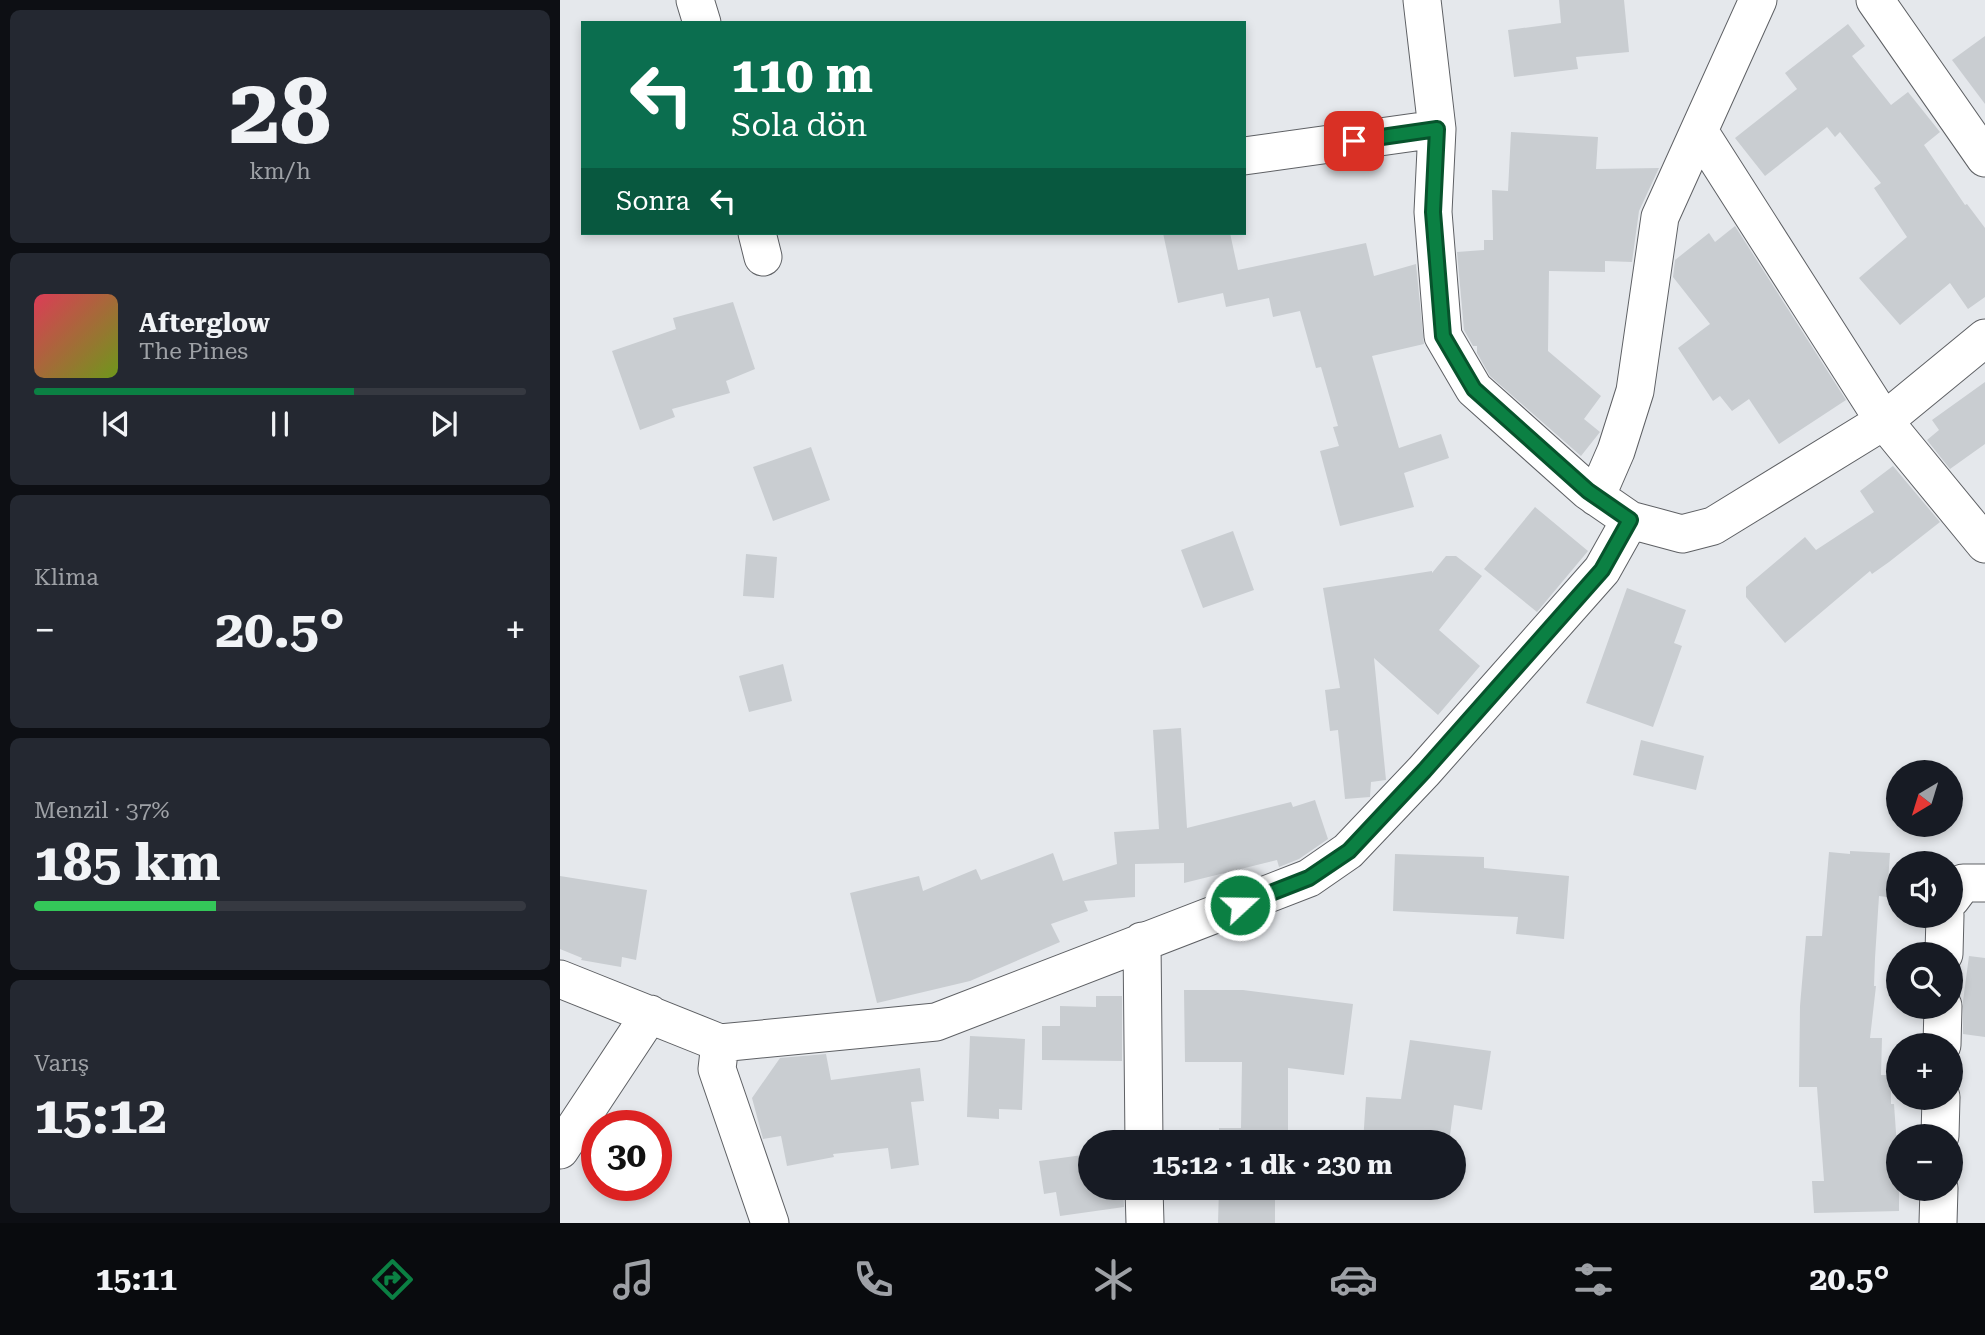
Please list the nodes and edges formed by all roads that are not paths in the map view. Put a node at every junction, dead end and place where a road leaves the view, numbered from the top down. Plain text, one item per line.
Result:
1 (695, 0) edge
2 (1422, 0) edge
3 (1758, 0) edge
4 (1875, 0) edge
5 (701, 21) edge
6 (1437, 129) junction
7 (1699, 131) junction
8 (1246, 156) edge
9 (1985, 158) edge
10 (1985, 338) edge
11 (1884, 421) junction
12 (1596, 497) junction
13 (1630, 520) junction
14 (1985, 544) edge
15 (1963, 883) edge
16 (1985, 883) edge
17 (1142, 941) junction
18 (560, 979) edge
19 (650, 1014) junction
20 (720, 1043) junction
21 (1144, 1130) edge
22 (560, 1150) edge
23 (1144, 1200) edge
24 (1939, 1201) edge
25 (770, 1223) edge
26 (1145, 1223) edge
27 (1938, 1223) edge

1 - 5 street
2 - 6 street
3 - 7 street
4 - 9 street
6 - 8 street
6 - 12 street
7 - 11 street
7 - 12 street
10 - 11 street
11 - 13 street
11 - 14 street
12 - 13 street
13 - 17 street
15 - 16 street
17 - 20 street
17 - 21 street
18 - 19 street
19 - 20 street
19 - 22 street
20 - 25 street
23 - 26 street
24 - 27 street

